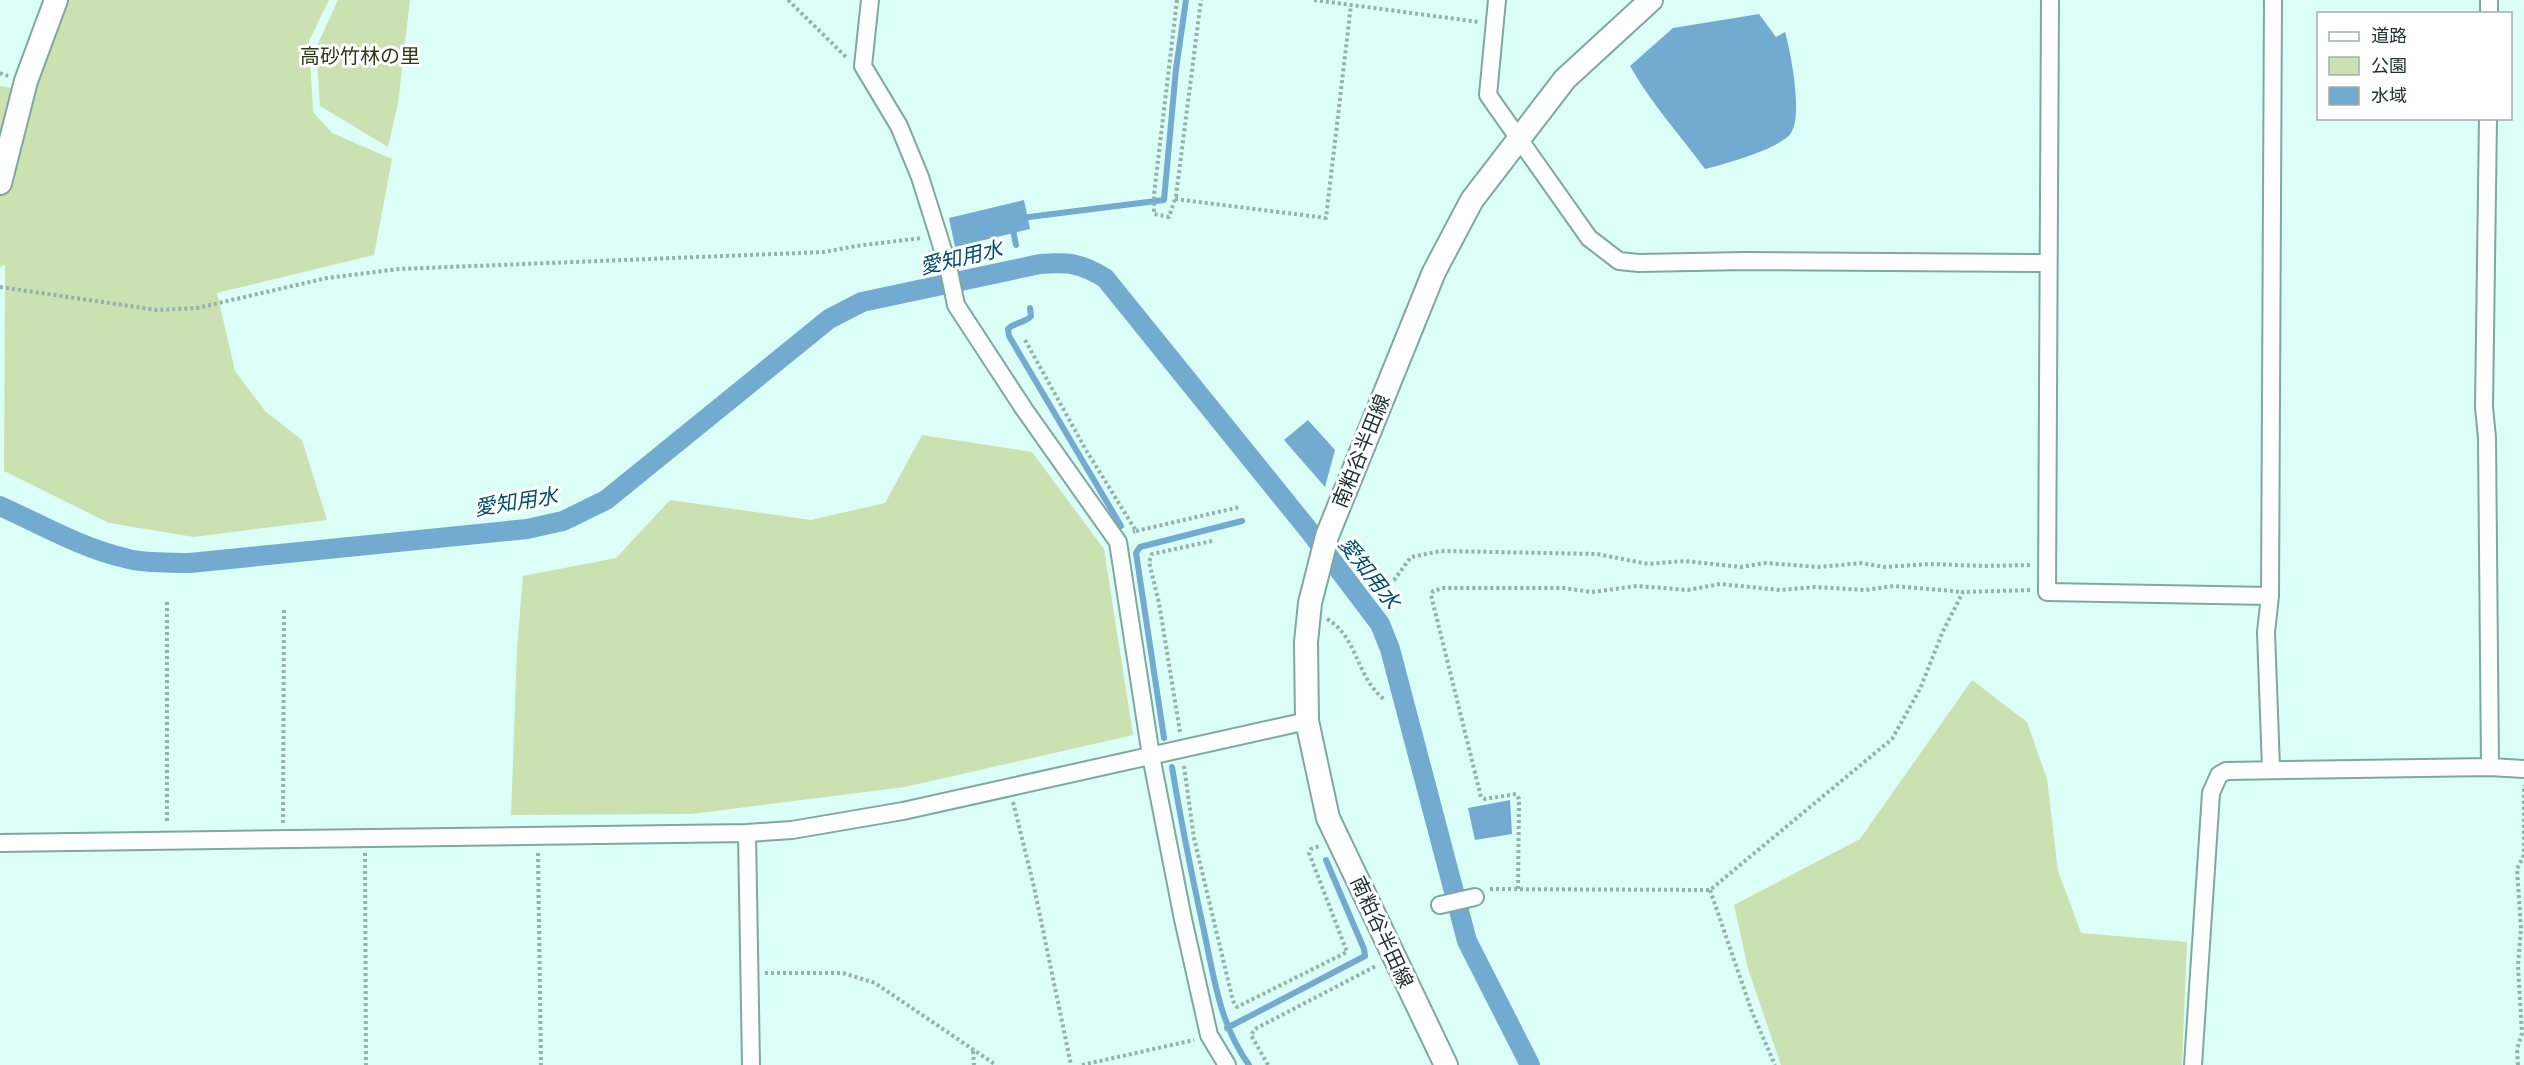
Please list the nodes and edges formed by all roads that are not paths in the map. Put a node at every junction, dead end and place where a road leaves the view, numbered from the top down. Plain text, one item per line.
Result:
1 (56, 0) edge
2 (870, 0) edge
3 (1497, 0) edge
4 (1651, 0) edge
5 (2050, 0) edge
6 (2273, 0) edge
7 (2488, 120) edge
8 (1519, 140) junction
9 (0, 183) edge
10 (2048, 263) junction
11 (2271, 596) junction
12 (1307, 721) junction
13 (1152, 756) junction
14 (2490, 767) junction
15 (2271, 768) junction
16 (2524, 769) edge
17 (747, 833) junction
18 (0, 843) edge
19 (1475, 897) road end
20 (1440, 905) dead end
21 (750, 1065) edge
22 (1227, 1065) edge
23 (1446, 1065) edge
24 (2193, 1065) edge

1 - 9 main road
2 - 13 street
3 - 8 street
4 - 8 main road, 南粕谷半田線
5 - 10 street
6 - 11 street
7 - 14 street
8 - 10 street
8 - 12 main road, 南粕谷半田線
10 - 11 street
11 - 15 street
12 - 13 street
12 - 23 main road, 南粕谷半田線
13 - 17 street
13 - 22 street
14 - 15 street
14 - 16 street
15 - 24 street
17 - 18 street
17 - 21 street
19 - 20 street

